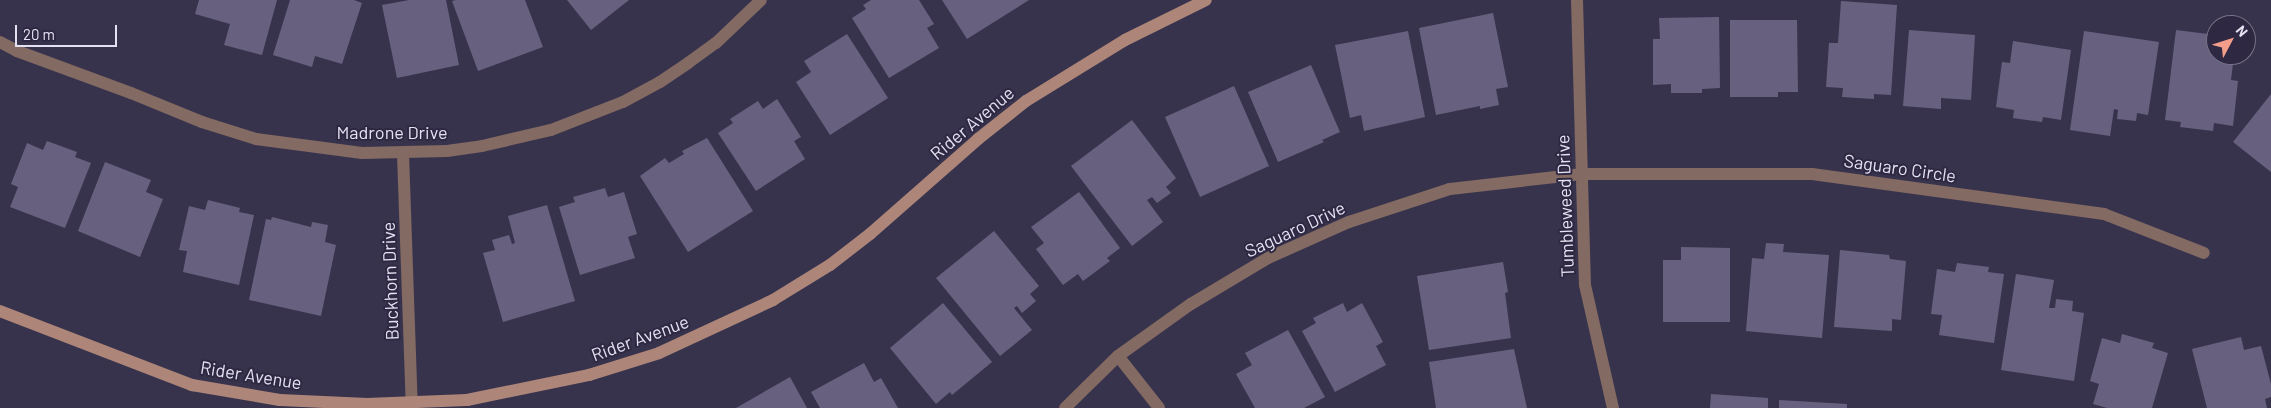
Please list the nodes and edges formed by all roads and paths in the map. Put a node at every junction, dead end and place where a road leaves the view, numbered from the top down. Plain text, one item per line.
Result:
1 (761, 0) edge
2 (1206, 0) edge
3 (1576, 0) edge
4 (0, 42) edge
5 (403, 154) junction
6 (1582, 174) junction
7 (2204, 253) dead end
8 (0, 311) edge
9 (1118, 356) junction
10 (412, 406) edge
11 (1065, 408) edge
12 (1159, 408) edge
13 (1613, 408) edge

1 - 5 street, Madrone Drive
2 - 10 street, Rider Avenue
3 - 6 street, Tumbleweed Drive
4 - 5 street, Madrone Drive
5 - 10 street, Buckhorn Drive
6 - 7 street, Saguaro Circle
6 - 9 street, Saguaro Drive
6 - 13 street, Tumbleweed Drive
8 - 10 street, Rider Avenue
9 - 11 street, Saguaro Drive
9 - 12 street

